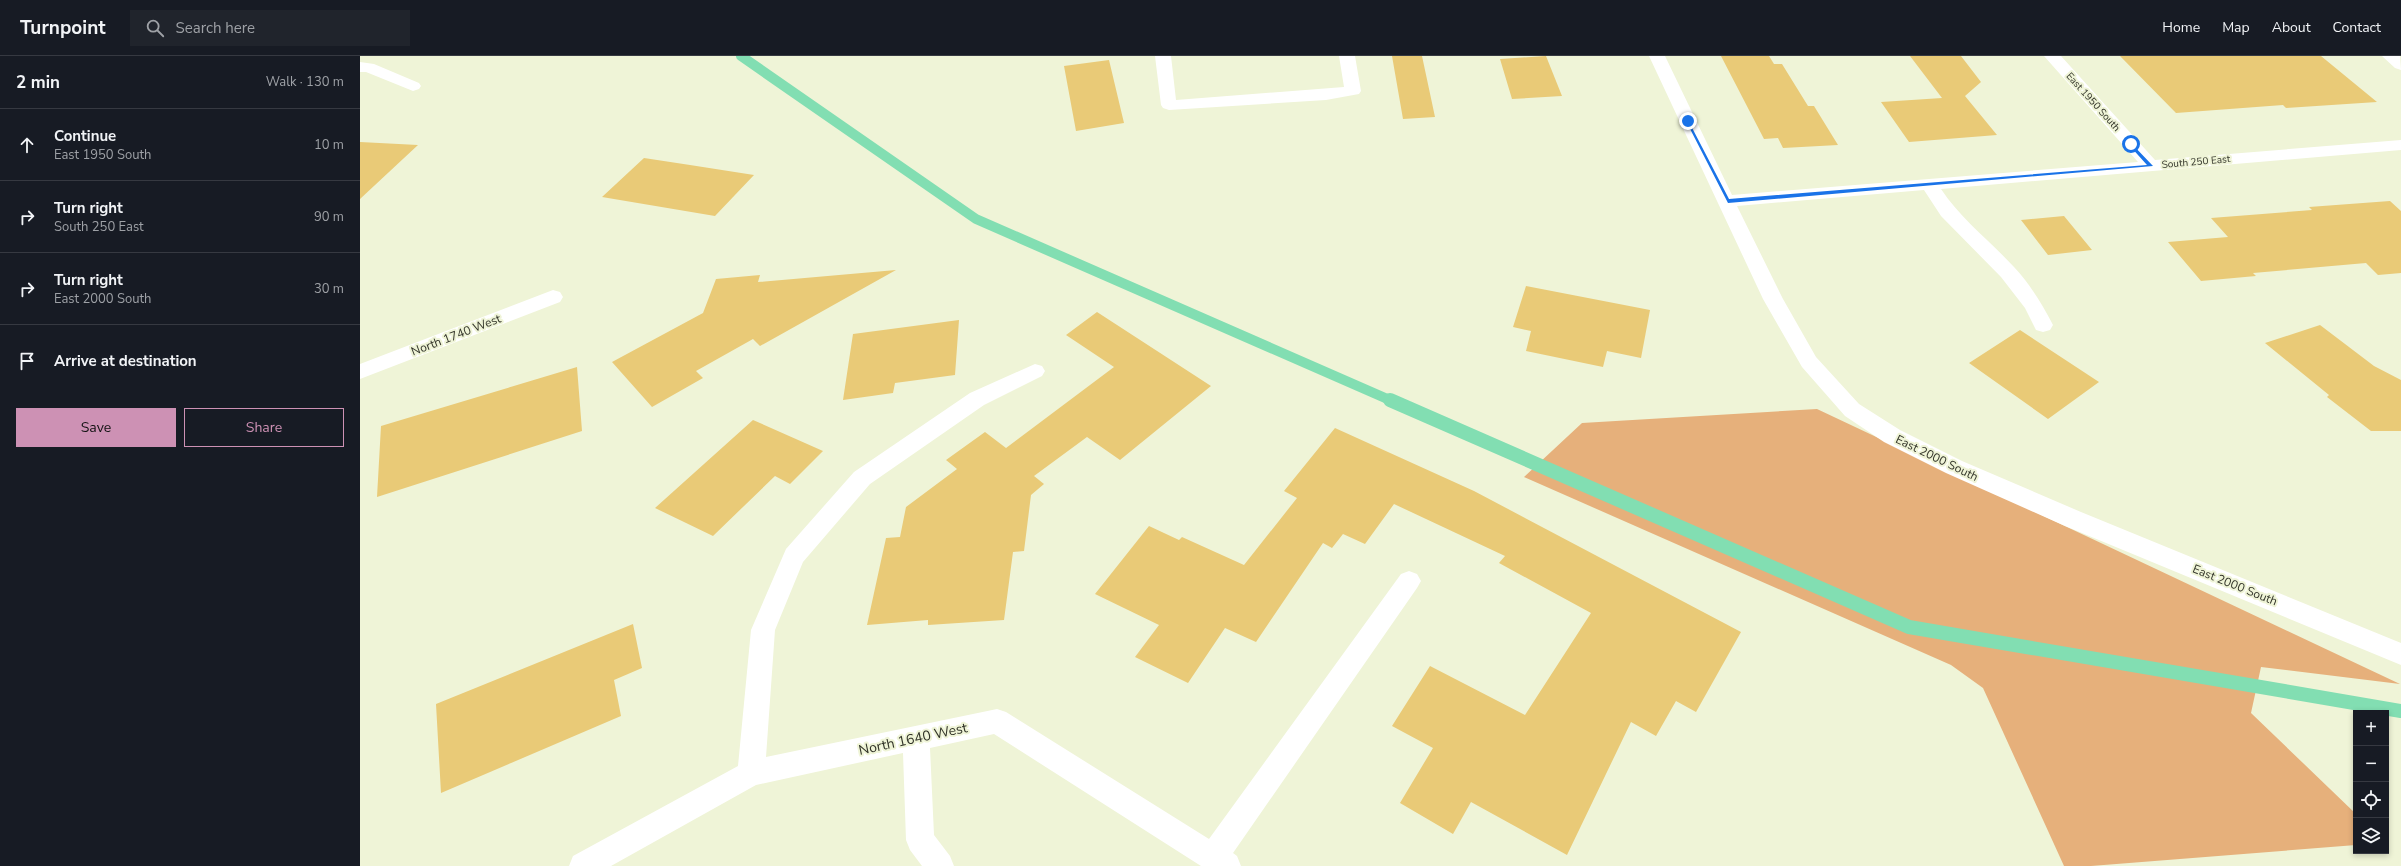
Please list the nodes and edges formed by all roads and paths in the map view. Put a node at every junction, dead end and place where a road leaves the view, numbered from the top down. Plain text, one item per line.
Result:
1 (1163, 56) edge
2 (1347, 56) edge
3 (1657, 56) edge
4 (2052, 56) edge
5 (2390, 56) edge
6 (2401, 65) edge
7 (360, 67) edge
8 (413, 86) dead end
9 (2401, 145) edge
10 (2151, 166) junction
11 (1930, 184) junction
12 (1728, 201) junction
13 (552, 297) dead end
14 (2043, 325) dead end
15 (1035, 371) dead end
16 (360, 372) edge
17 (1409, 582) dead end
18 (2401, 654) edge
19 (916, 739) junction
20 (751, 774) junction
21 (1220, 862) edge
22 (583, 866) edge
23 (940, 866) edge

1 - 2 street
3 - 12 street, East 2000 South
4 - 10 street, East 1950 South
5 - 6 street
7 - 8 street
9 - 10 street, South 250 East
10 - 11 street, South 250 East
11 - 12 street, South 250 East
11 - 14 street
12 - 18 street, East 2000 South
13 - 16 street, North 1740 West
15 - 20 street
17 - 21 street
19 - 20 street, North 1640 West
19 - 21 street, North 1640 West
19 - 23 street
20 - 22 street, North 1640 West

